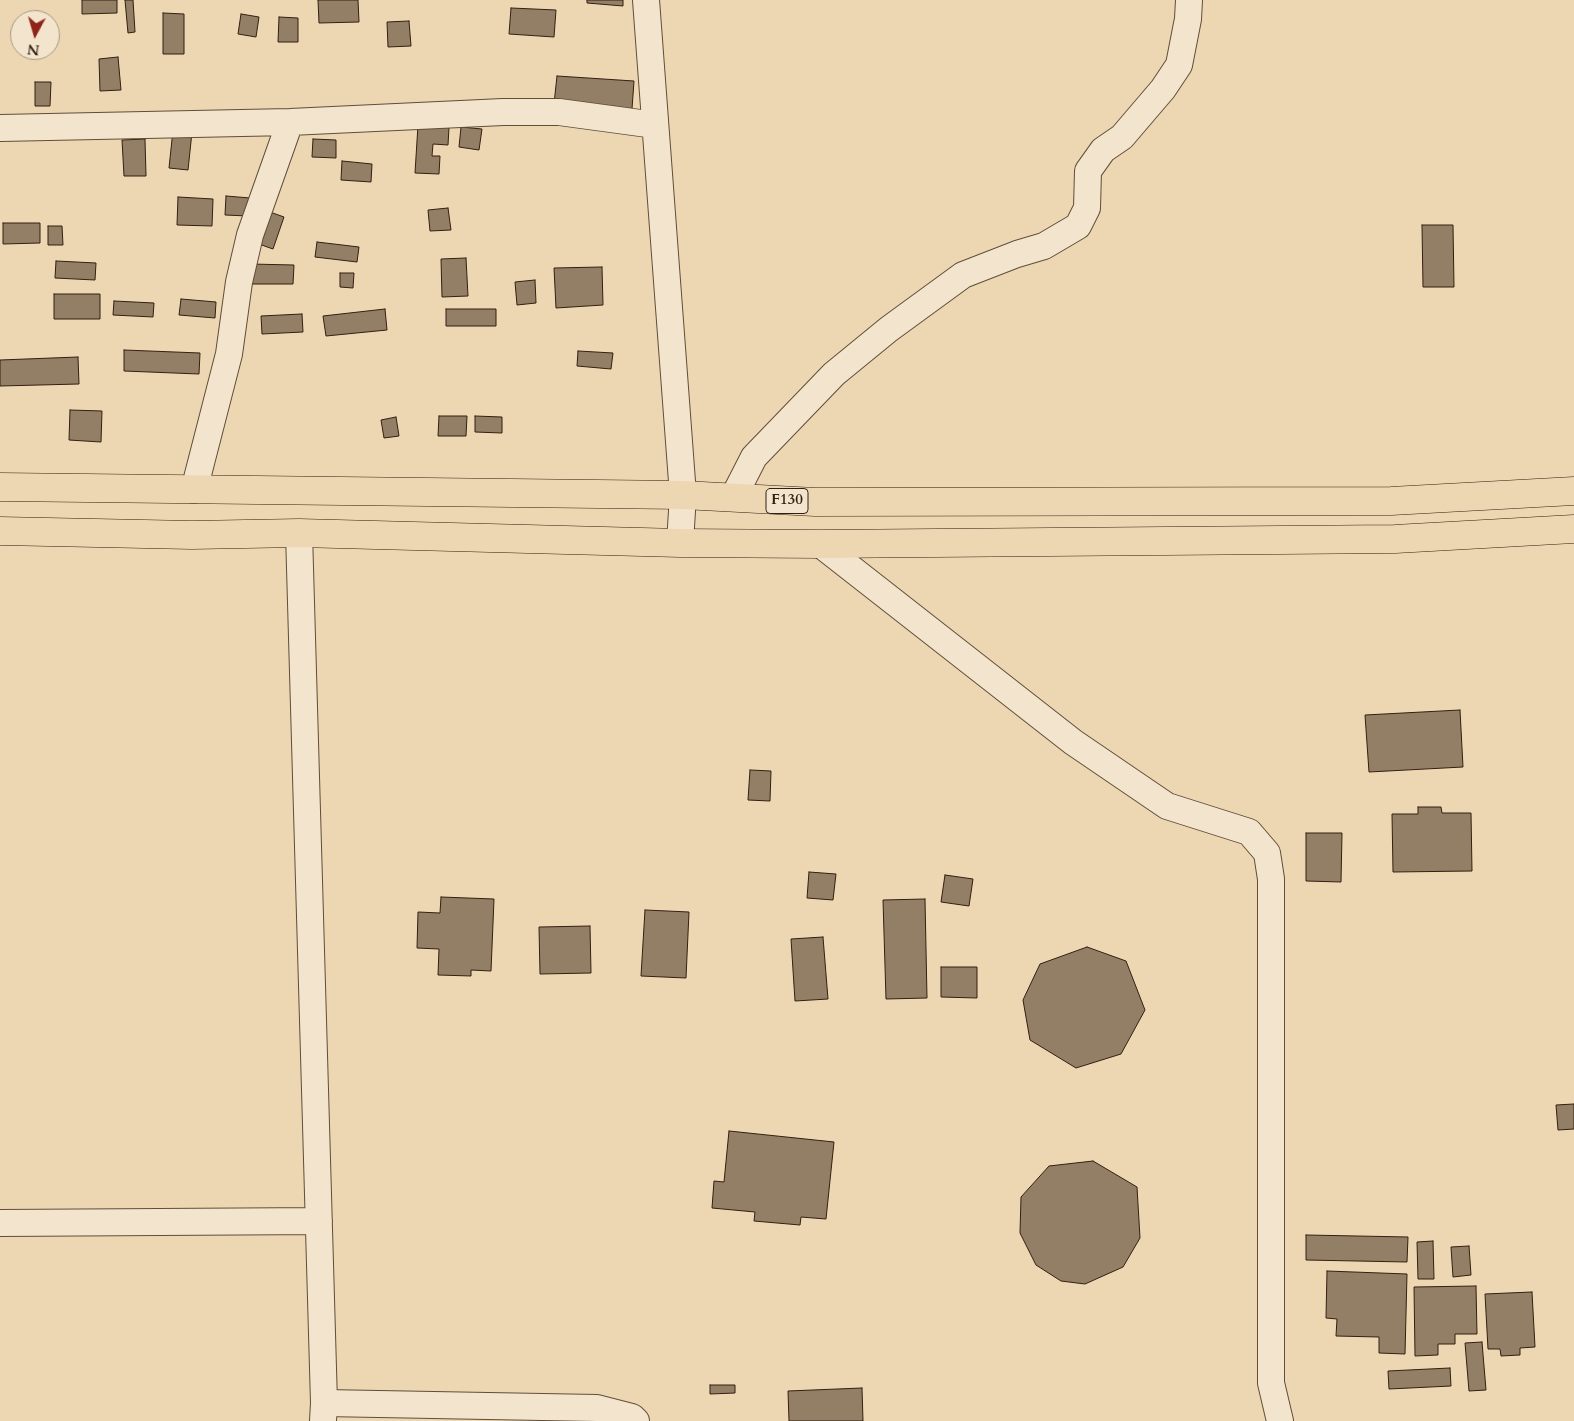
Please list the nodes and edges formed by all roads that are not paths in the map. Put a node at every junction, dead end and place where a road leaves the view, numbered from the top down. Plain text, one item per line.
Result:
1 (646, 0) edge
2 (1189, 0) edge
3 (290, 122) junction
4 (655, 125) junction
5 (0, 128) edge
6 (0, 487) edge
7 (194, 490) junction
8 (1574, 492) edge
9 (683, 495) junction
10 (733, 498) junction
11 (1574, 529) edge
12 (0, 531) edge
13 (299, 534) junction
14 (680, 544) junction
15 (820, 544) junction
16 (319, 1221) junction
17 (0, 1224) edge
18 (323, 1412) edge
19 (636, 1421) edge
20 (1280, 1421) edge

1 - 4 street
2 - 10 street
3 - 4 street
3 - 5 street
3 - 7 street
4 - 9 street
6 - 7 main road, F130
7 - 9 main road, F130
8 - 10 main road, F130
9 - 10 main road, F130
9 - 14 street
11 - 15 main road
12 - 13 main road
13 - 14 main road
13 - 16 street
14 - 15 main road
15 - 20 street
16 - 17 street
16 - 18 street
18 - 19 street

